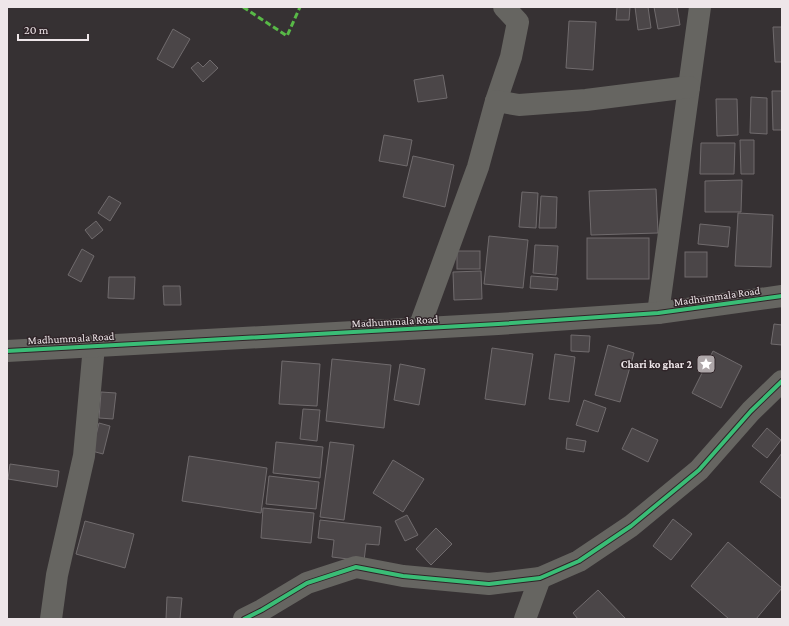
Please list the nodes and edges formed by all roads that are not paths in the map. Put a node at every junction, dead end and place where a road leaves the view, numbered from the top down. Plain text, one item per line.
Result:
1 (504, 7) edge
2 (700, 7) edge
3 (689, 87) junction
4 (496, 101) junction
5 (782, 296) edge
6 (658, 313) junction
7 (419, 328) junction
8 (94, 346) junction
9 (7, 351) edge
10 (782, 381) edge
11 (540, 578) junction
12 (51, 619) edge
13 (244, 619) edge
14 (524, 619) edge

1 - 4 street
2 - 3 street
3 - 4 street
3 - 6 street
4 - 7 street
5 - 6 street, Madhummala Road
6 - 7 street, Madhummala Road
7 - 8 street, Madhummala Road
8 - 9 street, Madhummala Road
8 - 12 street
10 - 11 street
11 - 13 street
11 - 14 street

